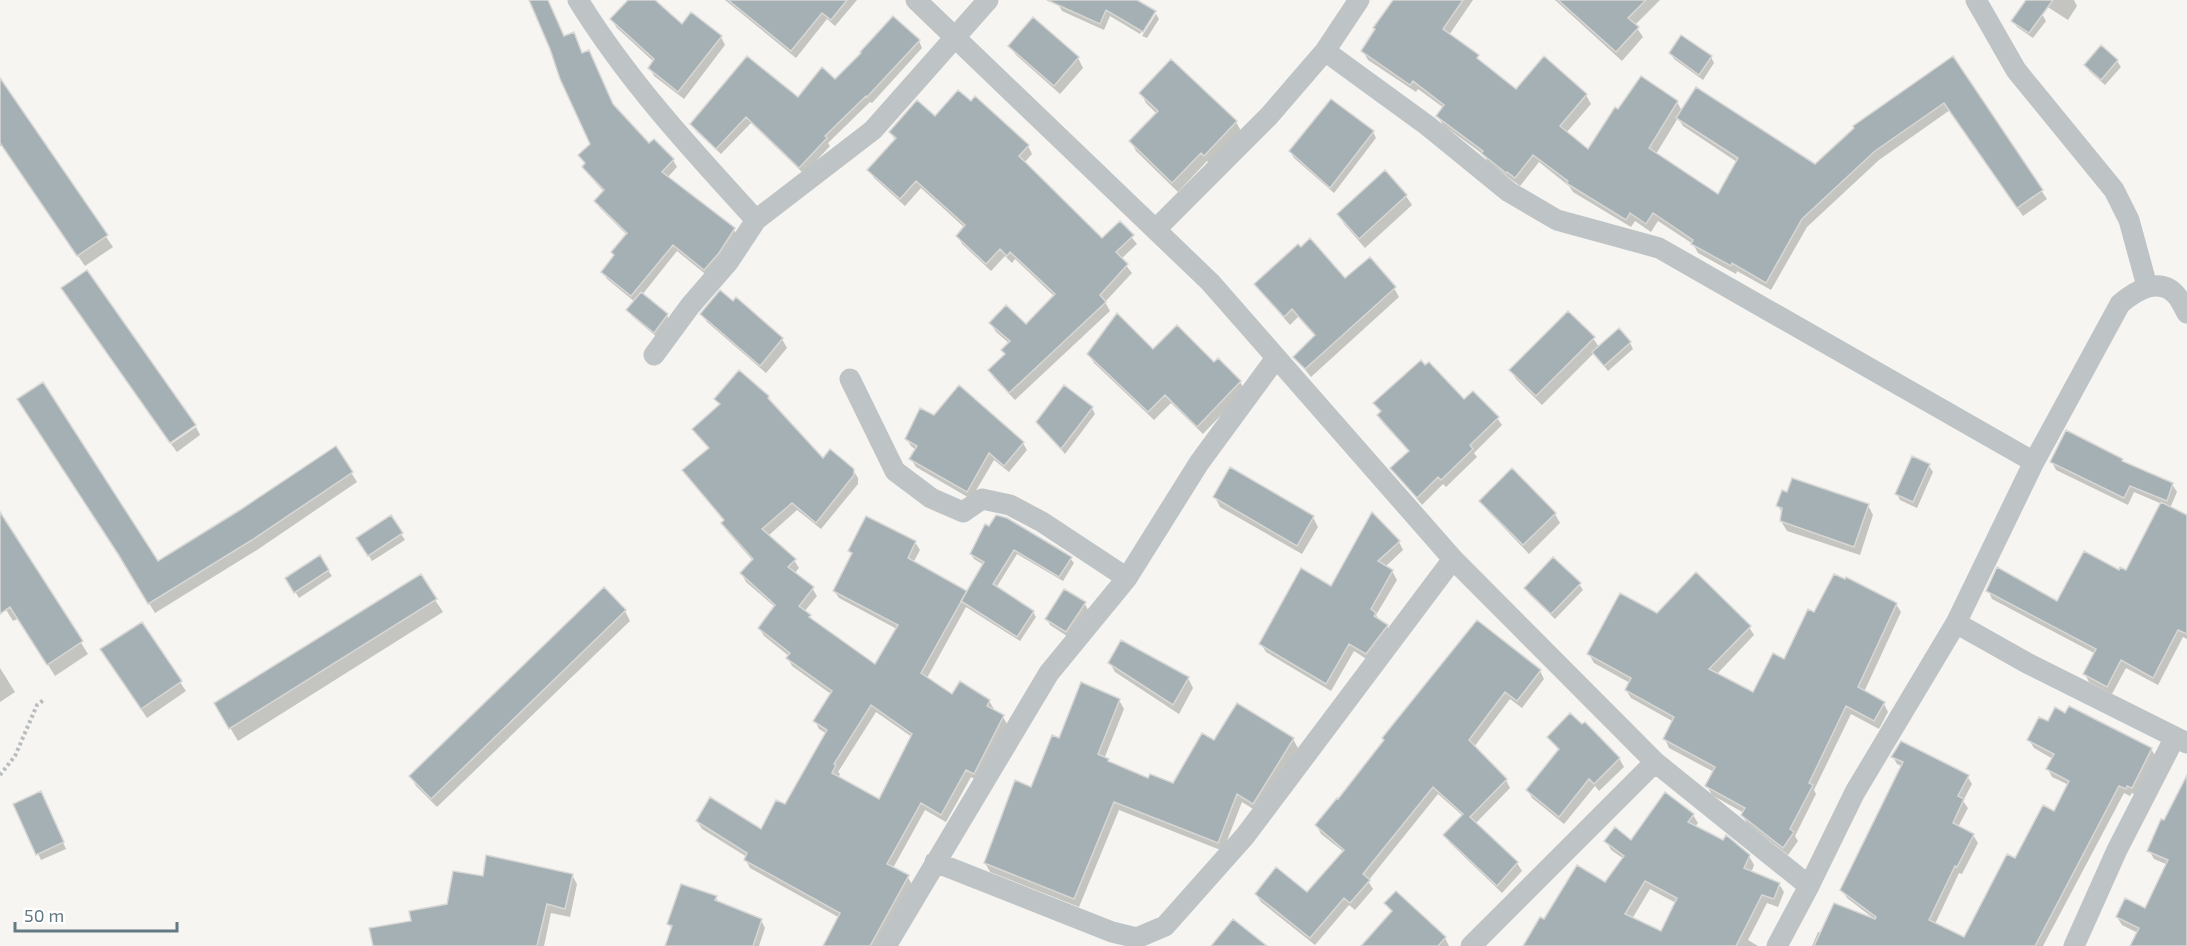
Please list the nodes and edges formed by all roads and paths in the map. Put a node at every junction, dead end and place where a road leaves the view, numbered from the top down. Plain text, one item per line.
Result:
1 (578, 0) edge
2 (916, 0) edge
3 (988, 0) edge
4 (1359, 0) edge
5 (1976, 0) edge
6 (956, 39) junction
7 (1324, 51) junction
8 (756, 220) junction
9 (1156, 229) junction
10 (2147, 286) junction
11 (2187, 313) edge
12 (654, 355) dead end
13 (1276, 358) junction
14 (850, 379) dead end
15 (2034, 462) junction
16 (1453, 559) junction
17 (1126, 578) junction
18 (1956, 624) junction
19 (45, 699) dead end
20 (2181, 740) edge
21 (1655, 762) junction
22 (0, 775) edge
23 (935, 862) junction
24 (1809, 886) junction
25 (886, 946) edge
26 (1471, 946) edge
27 (1777, 946) edge
28 (2074, 946) edge

1 - 8 street
2 - 6 street
3 - 6 street
4 - 7 street
5 - 10 street
6 - 8 street
6 - 9 street
7 - 9 street
7 - 15 street
8 - 12 street
9 - 13 street
10 - 11 street
10 - 15 street
13 - 16 street
13 - 17 street
14 - 17 street
15 - 18 street
16 - 21 street
16 - 23 street
17 - 23 street
18 - 20 street
18 - 24 street
19 - 22 path
20 - 28 street
21 - 24 street
21 - 26 street
23 - 25 street
24 - 27 street

